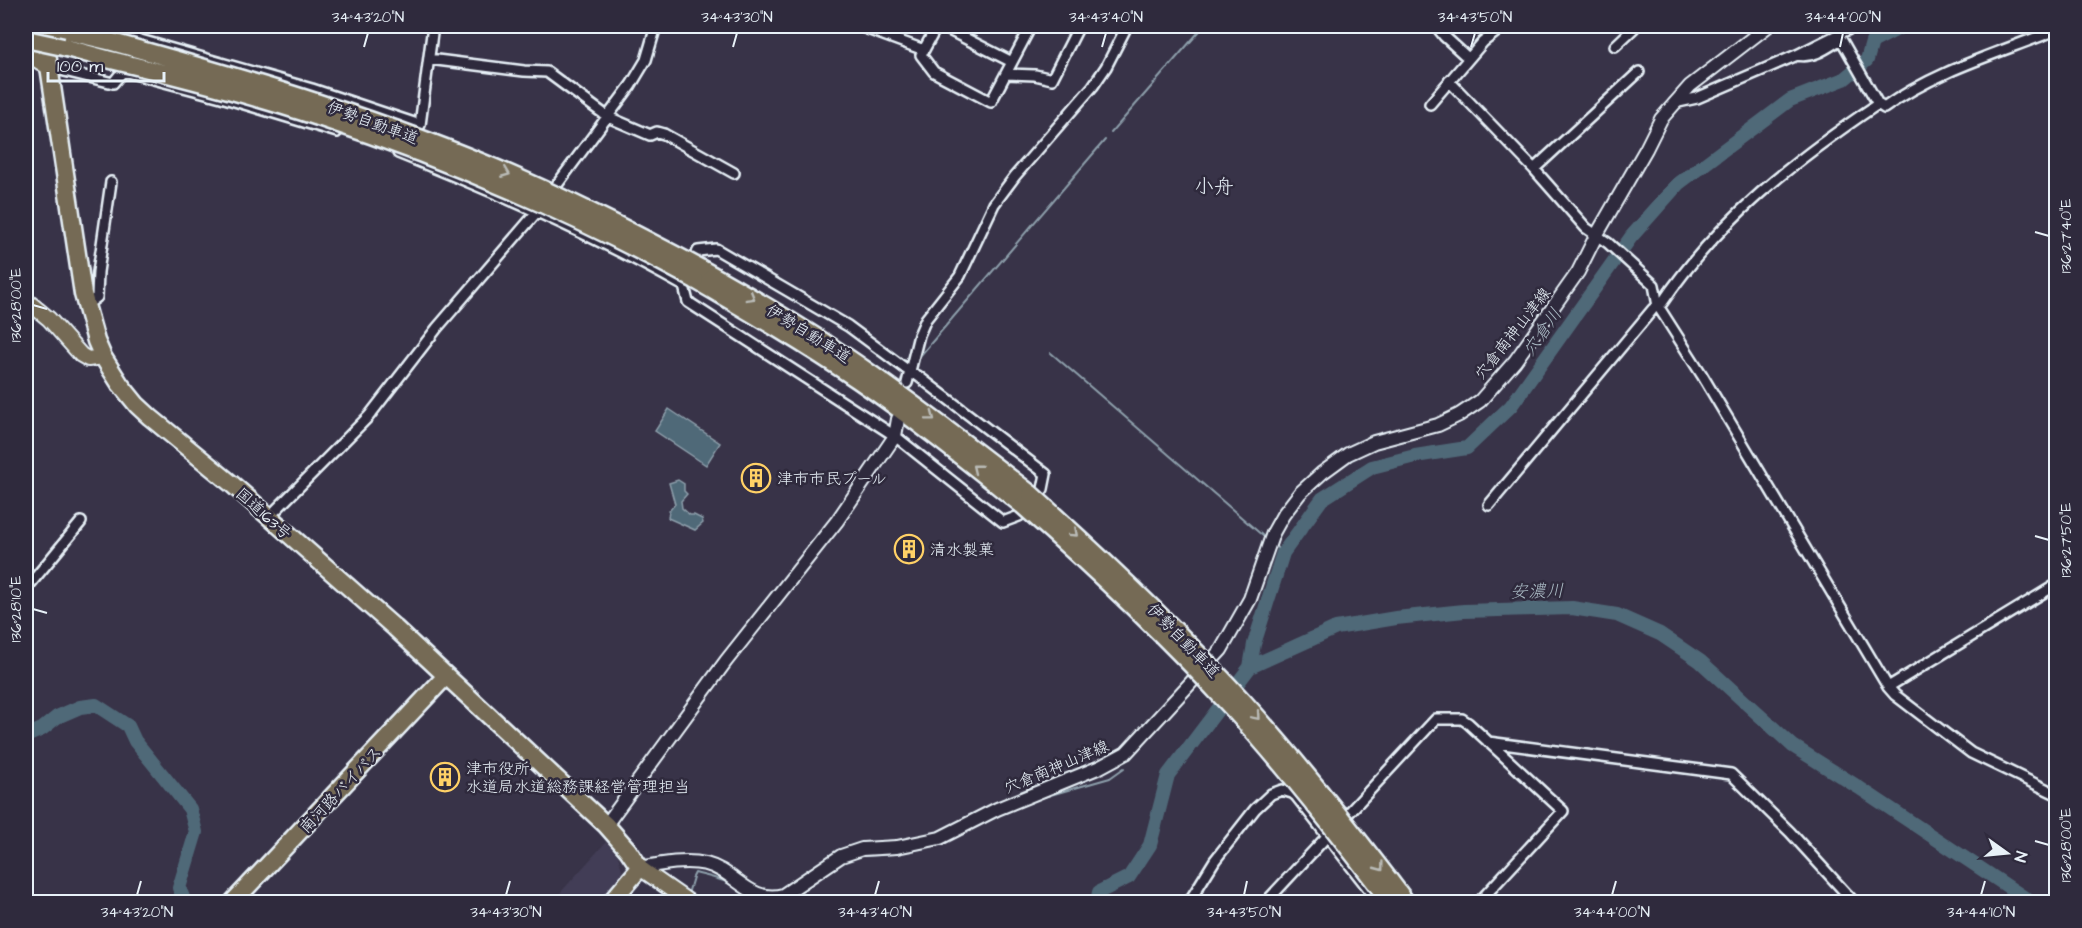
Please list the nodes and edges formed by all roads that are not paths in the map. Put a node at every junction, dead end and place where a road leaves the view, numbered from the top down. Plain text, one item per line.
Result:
1 (43, 26) edge
2 (124, 26) edge
3 (132, 26) edge
4 (433, 26) edge
5 (656, 26) edge
6 (859, 26) edge
7 (939, 26) edge
8 (1031, 26) edge
9 (1079, 26) edge
10 (1127, 26) edge
11 (1436, 26) edge
12 (1504, 26) edge
13 (1633, 26) edge
14 (1768, 26) edge
15 (1855, 26) edge
16 (2056, 30) edge
17 (130, 37) junction
18 (26, 39) edge
19 (1615, 46) dead end
20 (924, 50) junction
21 (26, 55) edge
22 (1797, 55) junction
23 (1468, 58) junction
24 (429, 59) junction
25 (1012, 62) junction
26 (48, 67) junction
27 (123, 71) junction
28 (1639, 72) dead end
29 (1006, 74) junction
30 (1449, 81) junction
31 (1877, 102) junction
32 (1674, 103) junction
33 (1430, 104) dead end
34 (608, 117) junction
35 (1534, 169) junction
36 (734, 173) dead end
37 (111, 182) dead end
38 (536, 213) junction
39 (1596, 236) junction
40 (693, 278) junction
41 (26, 300) edge
42 (86, 305) junction
43 (1658, 306) junction
44 (103, 357) junction
45 (910, 372) junction
46 (906, 383) dead end
47 (898, 419) dead end
48 (895, 436) junction
49 (1026, 500) junction
50 (1489, 505) dead end
51 (269, 517) junction
52 (81, 522) dead end
53 (2056, 585) edge
54 (26, 589) edge
55 (446, 676) junction
56 (1888, 687) junction
57 (1488, 742) junction
58 (2056, 794) edge
59 (606, 825) junction
60 (1328, 835) junction
61 (640, 868) junction
62 (233, 903) edge
63 (611, 903) edge
64 (689, 903) edge
65 (1189, 903) edge
66 (1266, 903) edge
67 (1379, 903) edge
68 (1390, 903) edge
69 (1406, 903) edge
70 (1479, 903) edge
71 (1854, 903) edge

1 - 26 highway, 国道163号
1 -> 40 highway, 伊勢自動車道, bridge
2 - 17 street
3 - 17 street
4 - 24 street
5 - 34 street
6 - 20 street
7 - 20 street
7 - 25 street
8 - 25 street
9 - 29 street
10 - 45 street
11 - 23 street
12 - 23 street
13 - 19 street
14 - 32 main road, 穴倉南神山津線
15 - 22 street
16 - 31 street
17 - 24 street
17 - 27 street
18 - 40 highway, 伊勢自動車道, bridge
20 - 29 street
21 - 26 main road
22 - 31 street
22 - 32 street
23 - 30 street
24 - 34 street
25 - 29 street
26 - 27 street
26 - 42 highway, 国道163号
27 - 38 street
28 - 35 street
30 - 33 street
30 - 35 street
31 - 43 street
32 - 39 main road, 穴倉南神山津線
34 - 36 street
34 - 38 street
35 - 39 street
37 - 42 street
38 - 40 street
38 - 51 street
39 - 43 street
39 - 61 main road, 穴倉南神山津線
40 - 45 street
40 - 48 street
40 - 49 highway, 伊勢自動車道
41 - 44 main road
42 - 44 highway, 国道163号
43 - 50 street
43 - 56 street
44 - 51 highway, 国道163号
45 - 46 street
45 - 48 street
47 - 48 main road
48 - 59 main road
49 - 68 highway, 伊勢自動車道, bridge
49 -> 69 highway, 伊勢自動車道, bridge
51 - 55 highway, 国道163号
52 - 54 street
53 - 56 street
55 - 59 highway, 国道163号
55 - 62 highway, 南河路バイパス
56 - 58 street
57 - 60 street
57 - 70 street
57 - 71 street
59 - 61 highway, 国道163号
60 - 65 street
60 - 66 street
60 - 67 street
61 - 63 highway
61 - 64 main road

